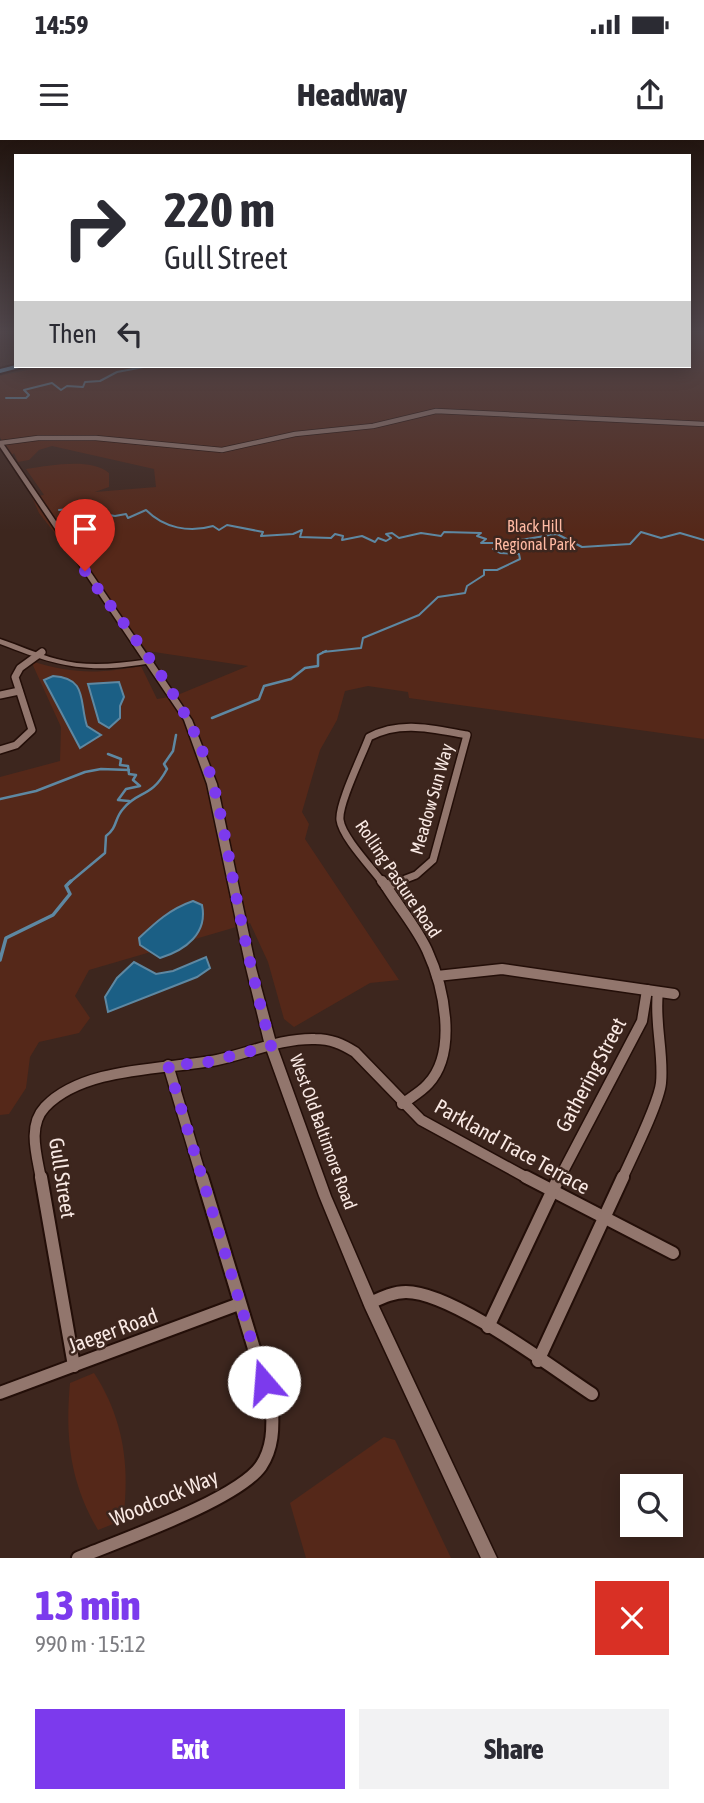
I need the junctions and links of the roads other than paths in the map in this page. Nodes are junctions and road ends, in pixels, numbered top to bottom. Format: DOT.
graph roads {
  1 [pos="704,424"];
  2 [pos="0,443"];
  3 [pos="0,635"];
  4 [pos="0,641"];
  5 [pos="39,654"];
  6 [pos="148,658"];
  7 [pos="19,691"];
  8 [pos="0,695"];
  9 [pos="467,735"];
  10 [pos="0,750"];
  11 [pos="386,886"];
  12 [pos="437,976"];
  13 [pos="652,991"];
  14 [pos="674,994"];
  15 [pos="271,1046"];
  16 [pos="168,1065"];
  17 [pos="402,1104"];
  18 [pos="552,1191"];
  19 [pos="605,1220"];
  20 [pos="673,1253"];
  21 [pos="370,1303"];
  22 [pos="239,1304"];
  23 [pos="488,1327"];
  24 [pos="538,1361"];
  25 [pos="74,1366"];
  26 [pos="0,1394"];
  27 [pos="592,1394"];
  28 [pos="480,1537"];
  29 [pos="78,1558"];
  30 [pos="489,1558"];
  31 [pos="495,1558"];
  1 -- 2 [label="street"];
  2 -- 6 [label="street, West Old Baltimore Road"];
  3 -- 5 [label="street"];
  4 -- 5 [label="street"];
  5 -- 6 [label="street"];
  5 -- 7 [label="street"];
  6 -- 15 [label="street, West Old Baltimore Road"];
  7 -- 8 [label="street"];
  7 -- 10 [label="street"];
  9 -- 11 [label="street, Meadow Sun Way"];
  9 -- 11 [label="street, Rolling Pasture Road"];
  11 -- 12 [label="street, Rolling Pasture Road"];
  12 -- 13 [label="street"];
  12 -- 17 [label="street, Rolling Pasture Road"];
  13 -- 14 [label="street"];
  13 -- 18 [label="street, Gathering Street"];
  13 -- 19 [label="street"];
  15 -- 16 [label="street, Gull Street"];
  15 -- 17 [label="street, Parkland Trace Terrace"];
  15 -- 21 [label="street, West Old Baltimore Road"];
  16 -- 22 [label="street, Woodcock Way"];
  16 -- 25 [label="street, Gull Street"];
  17 -- 18 [label="street, Parkland Trace Terrace"];
  18 -- 19 [label="street, Parkland Trace Terrace"];
  18 -- 23 [label="street, Gathering Street"];
  19 -- 20 [label="street, Parkland Trace Terrace"];
  19 -- 24 [label="street"];
  21 -- 23 [label="street"];
  21 -- 28 [label="street, West Old Baltimore Road"];
  22 -- 25 [label="street, Jaeger Road"];
  22 -- 29 [label="street, Woodcock Way"];
  23 -- 24 [label="street"];
  24 -- 27 [label="street"];
  25 -- 26 [label="street, Jaeger Road"];
  28 -- 30 [label="street, West Old Baltimore Road"];
  28 -- 31 [label="street, West Old Baltimore Road"];
}
